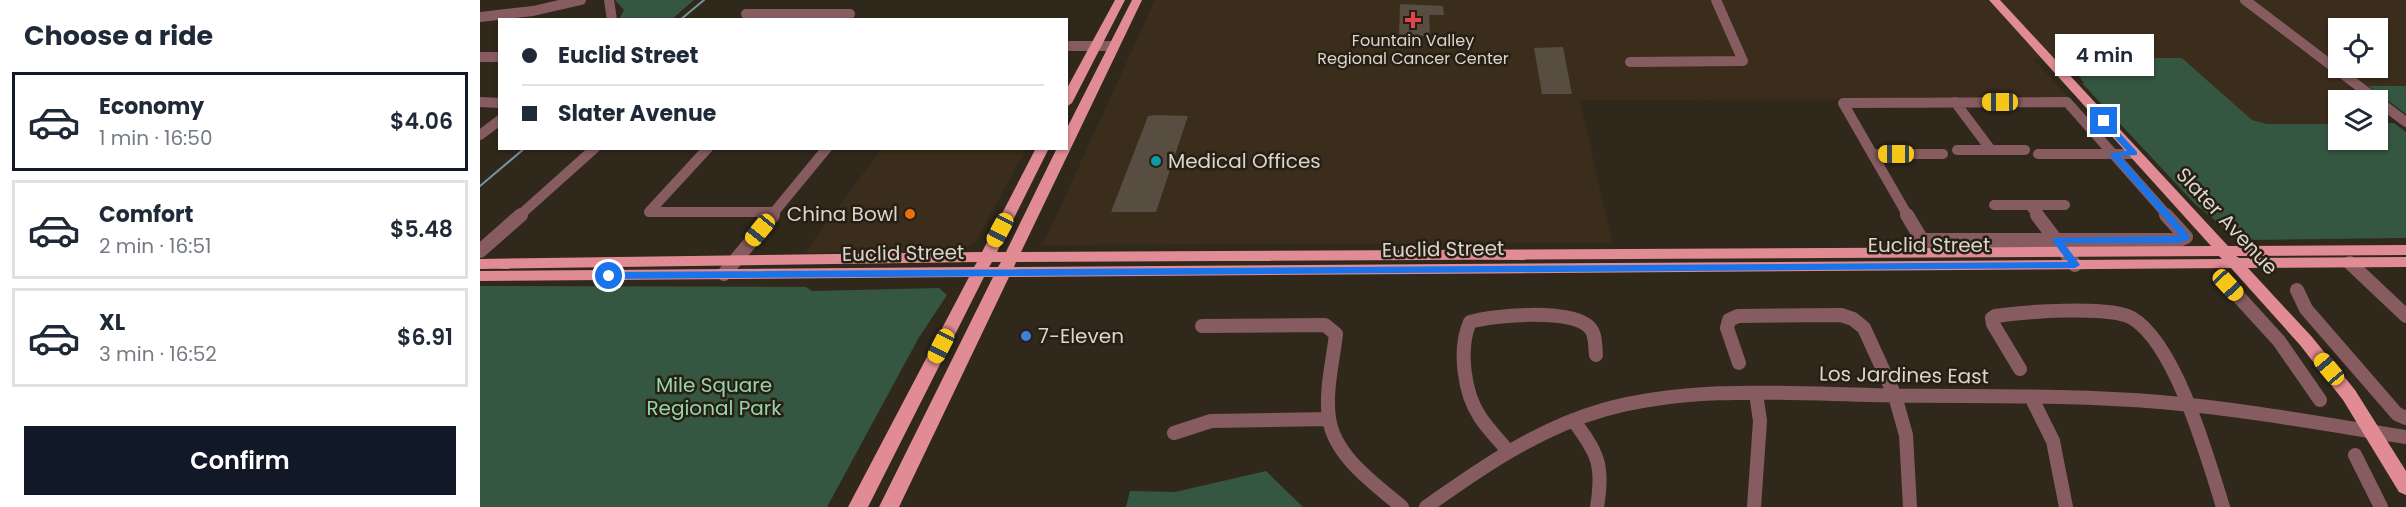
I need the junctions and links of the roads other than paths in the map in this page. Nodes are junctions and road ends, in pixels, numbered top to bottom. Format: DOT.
graph roads {
  1 [pos="581,0"];
  2 [pos="609,0"];
  3 [pos="1120,0"];
  4 [pos="1137,0"];
  5 [pos="1716,0"];
  6 [pos="1995,0"];
  7 [pos="2245,0"];
  8 [pos="746,14"];
  9 [pos="480,17"];
  10 [pos="847,17"];
  11 [pos="612,18"];
  12 [pos="1068,46"];
  13 [pos="1096,46"];
  14 [pos="1114,46"];
  15 [pos="480,57"];
  16 [pos="498,57"];
  17 [pos="1630,62"];
  18 [pos="1079,80"];
  19 [pos="2364,90"];
  20 [pos="1068,99"];
  21 [pos="480,102"];
  22 [pos="1955,102"];
  23 [pos="498,103"];
  24 [pos="1085,106"];
  25 [pos="2388,108"];
  26 [pos="498,122"];
  27 [pos="2406,122"];
  28 [pos="480,135"];
  29 [pos="1068,140"];
  30 [pos="594,150"];
  31 [pos="706,150"];
  32 [pos="825,150"];
  33 [pos="1041,150"];
  34 [pos="1063,150"];
  35 [pos="1957,150"];
  36 [pos="1991,150"];
  37 [pos="2025,150"];
  38 [pos="1872,154"];
  39 [pos="1943,154"];
  40 [pos="2038,154"];
  41 [pos="2113,154"];
  42 [pos="2134,154"];
  43 [pos="1994,205"];
  44 [pos="2030,205"];
  45 [pos="2065,205"];
  46 [pos="775,212"];
  47 [pos="2061,246"];
  48 [pos="2406,250"];
  49 [pos="480,251"];
  50 [pos="2225,251"];
  51 [pos="986,257"];
  52 [pos="1011,257"];
  53 [pos="1908,259"];
  54 [pos="735,260"];
  55 [pos="2406,262"];
  56 [pos="2350,263"];
  57 [pos="480,264"];
  58 [pos="2236,264"];
  59 [pos="2075,265"];
  60 [pos="978,273"];
  61 [pos="1004,273"];
  62 [pos="724,274"];
  63 [pos="480,276"];
  64 [pos="2228,285"];
  65 [pos="2297,290"];
  66 [pos="2406,316"];
  67 [pos="1202,326"];
  68 [pos="2279,341"];
  69 [pos="2306,341"];
  70 [pos="1596,355"];
  71 [pos="1739,363"];
  72 [pos="2020,369"];
  73 [pos="1755,393"];
  74 [pos="1895,396"];
  75 [pos="2032,399"];
  76 [pos="2320,400"];
  77 [pos="2189,405"];
  78 [pos="1329,418"];
  79 [pos="2406,418"];
  80 [pos="1573,420"];
  81 [pos="2373,431"];
  82 [pos="1174,433"];
  83 [pos="2406,437"];
  84 [pos="1507,450"];
  85 [pos="2355,455"];
  86 [pos="2406,487"];
  87 [pos="858,507"];
  88 [pos="889,507"];
  89 [pos="1402,507"];
  90 [pos="1426,507"];
  91 [pos="1598,507"];
  92 [pos="1754,507"];
  93 [pos="1910,507"];
  94 [pos="2066,507"];
  95 [pos="2223,507"];
  96 [pos="2381,507"];
  1 -- 9 [label="street"];
  2 -- 11 [label="street"];
  3 -- 13 [label="main road"];
  4 -- 14 [label="main road"];
  5 -- 17 [label="street"];
  6 -- 42 [label="main road, Slater Avenue"];
  7 -- 19 [label="street"];
  8 -- 10 [label="street"];
  12 -- 13 [label="street"];
  13 -- 14 [label="street"];
  13 -- 18 [label="main road"];
  14 -- 24 [label="main road"];
  15 -- 16 [label="street"];
  18 -- 20 [label="main road"];
  18 -- 24 [label="main road"];
  21 -- 23 [label="street"];
  22 -- 36 [label="street"];
  22 -- 38 [label="street"];
  22 -- 41 [label="street"];
  24 -- 29 [label="main road"];
  25 -- 27 [label="street"];
  26 -- 28 [label="street"];
  30 -- 49 [label="street"];
  31 -- 46 [label="street"];
  32 -- 46 [label="street"];
  33 -- 51 [label="main road"];
  34 -- 52 [label="main road"];
  35 -- 36 [label="street"];
  36 -- 37 [label="street"];
  38 -- 39 [label="street"];
  38 -- 47 [label="street"];
  40 -- 41 [label="street"];
  41 -- 42 [label="street"];
  41 -- 47 [label="street"];
  42 -- 50 [label="main road, Slater Avenue"];
  43 -- 44 [label="street"];
  44 -- 45 [label="street"];
  44 -- 47 [label="street"];
  46 -- 54 [label="street"];
  47 -- 50 [label="main road, Euclid Street"];
  47 -- 53 [label="main road, Euclid Street"];
  47 -- 59 [label="street"];
  48 -- 50 [label="main road, Euclid Street"];
  50 -- 58 [label="main road, Slater Avenue"];
  51 -- 52 [label="main road, Euclid Street"];
  51 -- 54 [label="main road, Euclid Street"];
  51 -- 60 [label="main road"];
  52 -- 53 [label="main road, Euclid Street"];
  52 -- 61 [label="main road"];
  53 -- 59 [label="main road, Euclid Street"];
  53 -- 61 [label="main road, Euclid Street"];
  54 -- 57 [label="main road, Euclid Street"];
  54 -- 62 [label="street"];
  55 -- 56 [label="main road, Euclid Street"];
  56 -- 58 [label="main road, Euclid Street"];
  56 -- 66 [label="street"];
  58 -- 59 [label="main road, Euclid Street"];
  58 -- 69 [label="main road, Slater Avenue"];
  60 -- 61 [label="main road, Euclid Street"];
  60 -- 62 [label="main road, Euclid Street"];
  60 -- 87 [label="main road"];
  61 -- 88 [label="main road"];
  62 -- 63 [label="main road, Euclid Street"];
  64 -- 68 [label="street"];
  65 -- 79 [label="street"];
  67 -- 78 [label="street"];
  68 -- 69 [label="street"];
  68 -- 76 [label="street"];
  69 -- 81 [label="main road, Slater Avenue"];
  70 -- 84 [label="street"];
  71 -- 74 [label="street"];
  72 -- 77 [label="street"];
  73 -- 74 [label="street, Los Jardines East"];
  73 -- 80 [label="street, Los Jardines East"];
  73 -- 92 [label="street"];
  74 -- 75 [label="street, Los Jardines East"];
  74 -- 93 [label="street"];
  75 -- 77 [label="street, Los Jardines East"];
  75 -- 94 [label="street"];
  77 -- 81 [label="street, Los Jardines East"];
  77 -- 95 [label="street"];
  78 -- 82 [label="street"];
  78 -- 89 [label="street"];
  80 -- 84 [label="street, Los Jardines East"];
  80 -- 91 [label="street"];
  81 -- 83 [label="street, Los Jardines East"];
  81 -- 86 [label="main road, Slater Avenue"];
  84 -- 90 [label="street, Los Jardines East"];
  85 -- 96 [label="street"];
}
